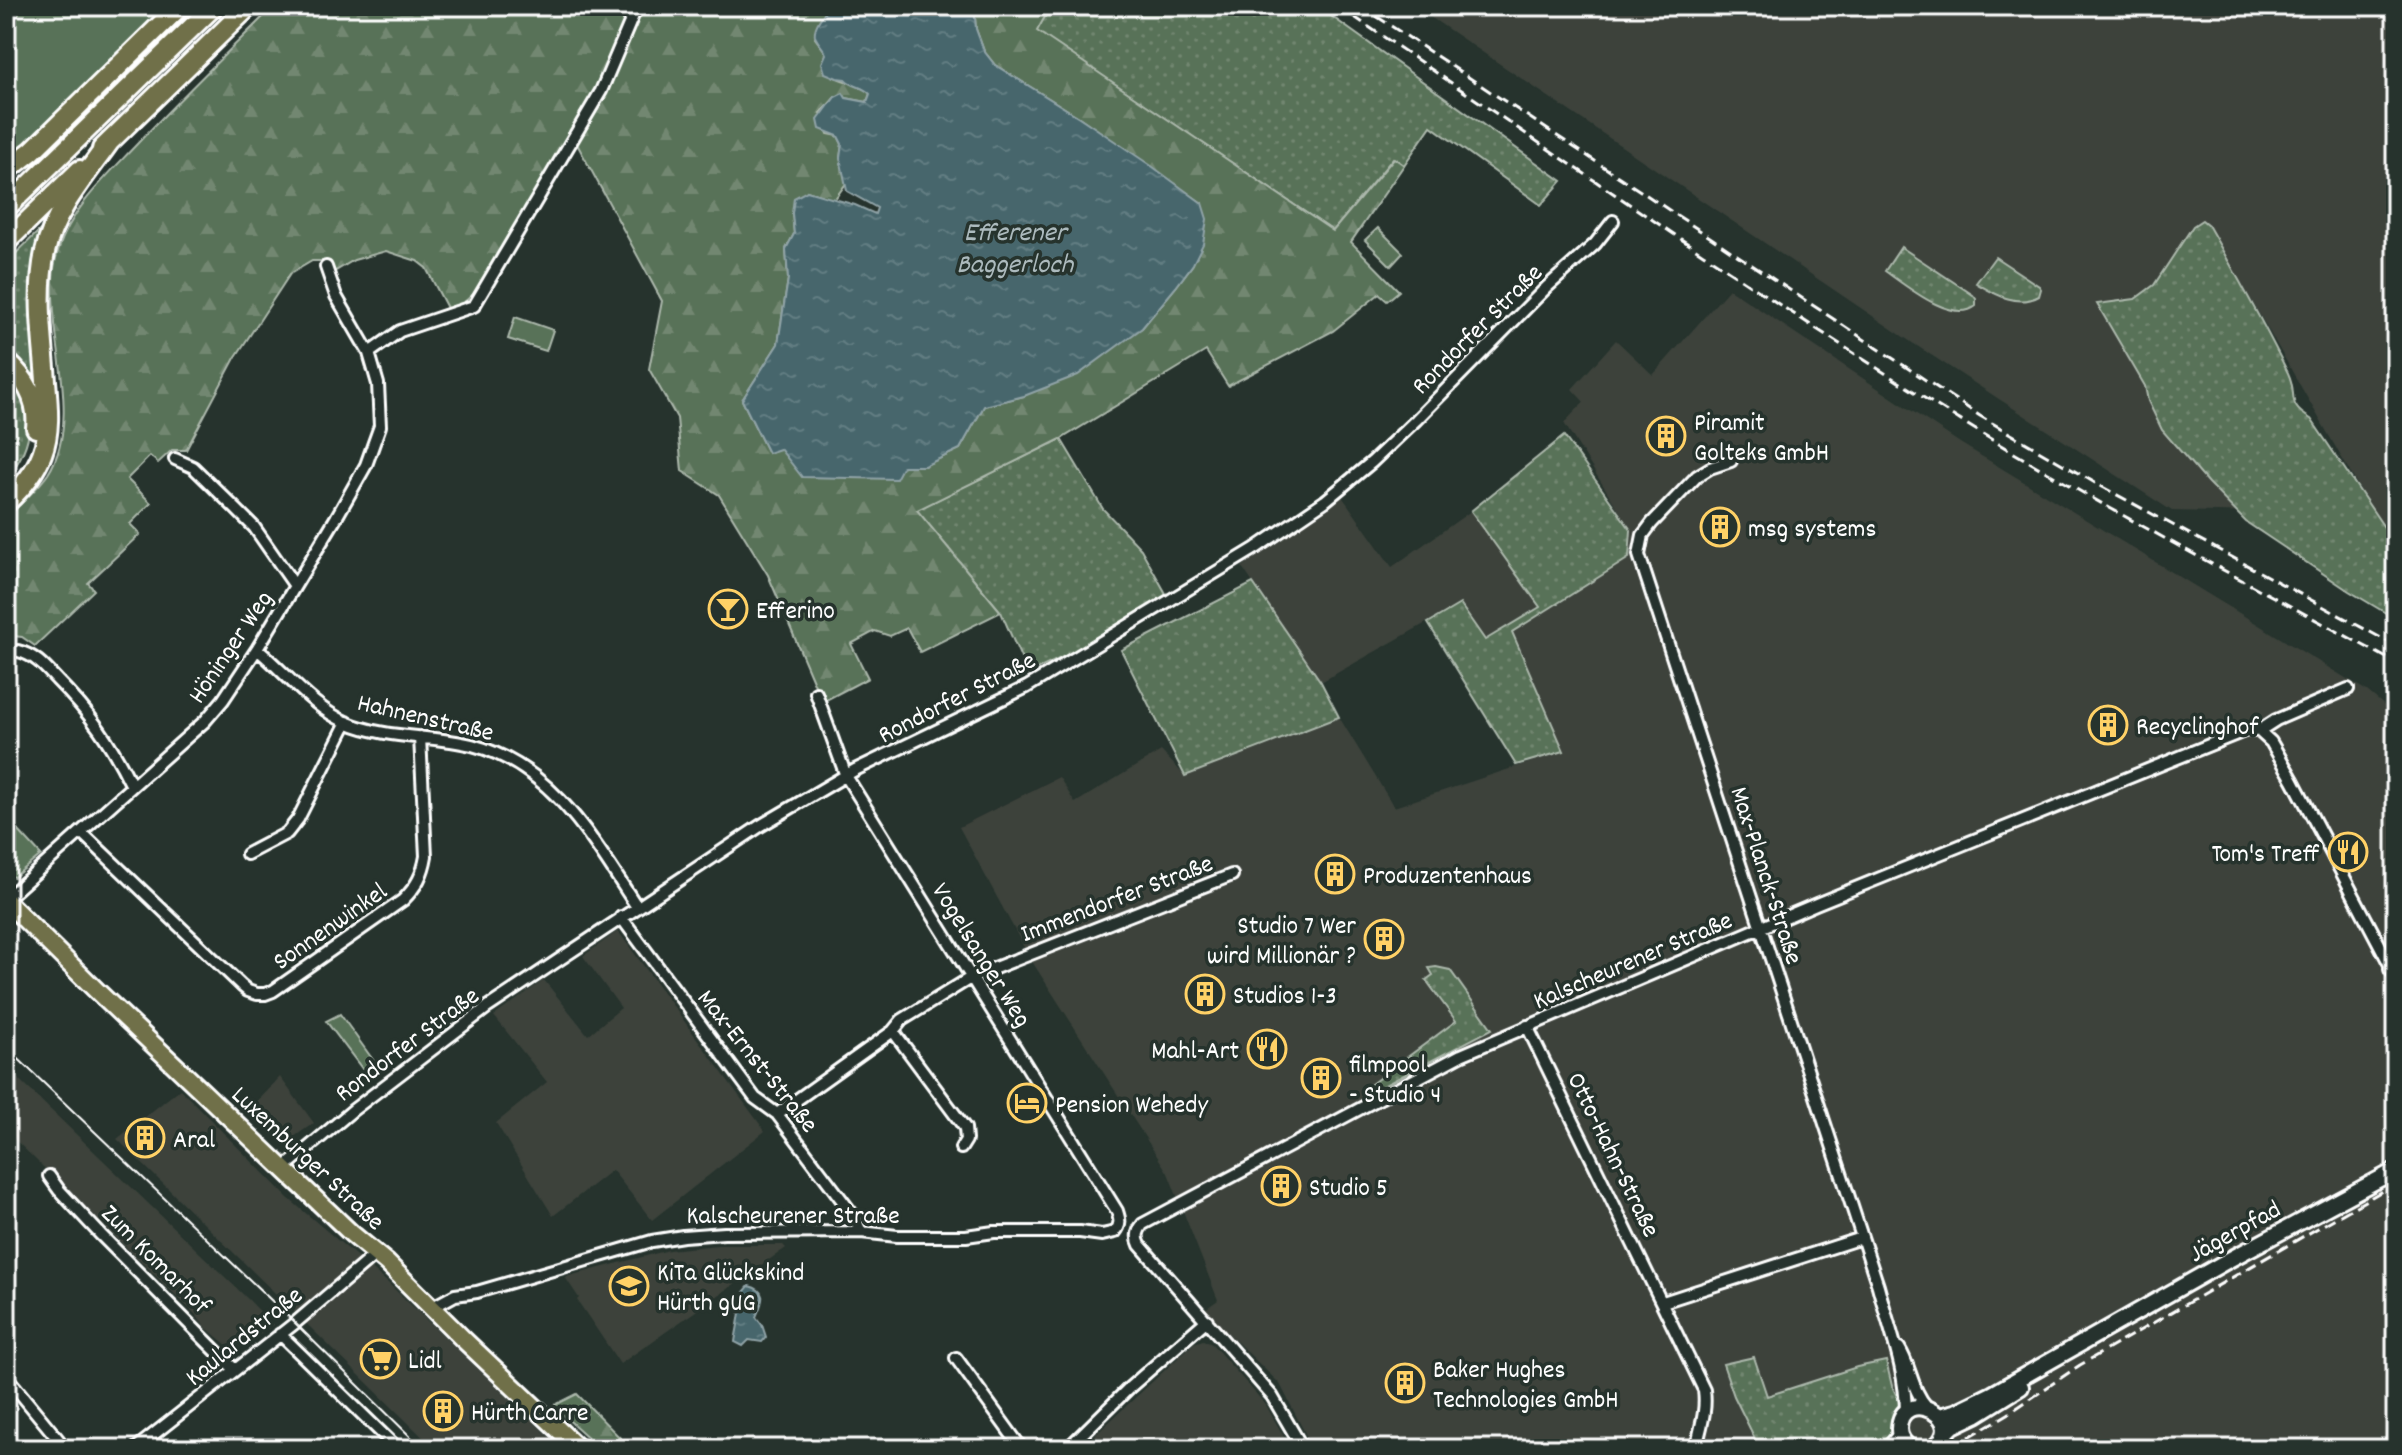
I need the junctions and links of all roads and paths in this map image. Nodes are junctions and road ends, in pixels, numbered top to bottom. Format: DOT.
graph roads {
  1 [pos="180,6"];
  2 [pos="214,6"];
  3 [pos="249,6"];
  4 [pos="637,6"];
  5 [pos="110,141"];
  6 [pos="6,171"];
  7 [pos="6,208"];
  8 [pos="1613,221"];
  9 [pos="6,242"];
  10 [pos="326,267"];
  11 [pos="369,353"];
  12 [pos="6,361"];
  13 [pos="175,459"];
  14 [pos="1731,461"];
  15 [pos="6,488"];
  16 [pos="6,503"];
  17 [pos="295,586"];
  18 [pos="257,649"];
  19 [pos="18,651"];
  20 [pos="2348,689"];
  21 [pos="816,693"];
  22 [pos="347,722"];
  23 [pos="2259,731"];
  24 [pos="420,737"];
  25 [pos="846,776"];
  26 [pos="132,786"];
  27 [pos="81,832"];
  28 [pos="247,854"];
  29 [pos="1232,875"];
  30 [pos="6,900"];
  31 [pos="637,907"];
  32 [pos="621,917"];
  33 [pos="1761,929"];
  34 [pos="2395,970"];
  35 [pos="972,977"];
  36 [pos="1527,1026"];
  37 [pos="893,1031"];
  38 [pos="777,1114"];
  39 [pos="961,1148"];
  40 [pos="284,1168"];
  41 [pos="2396,1170"];
  42 [pos="49,1176"];
  43 [pos="861,1232"];
  44 [pos="1115,1232"];
  45 [pos="1861,1238"];
  46 [pos="377,1253"];
  47 [pos="1663,1302"];
  48 [pos="433,1307"];
  49 [pos="1207,1320"];
  50 [pos="280,1334"];
  51 [pos="2098,1336"];
  52 [pos="1894,1341"];
  53 [pos="956,1358"];
  54 [pos="235,1370"];
  55 [pos="8,1383"];
  56 [pos="1933,1411"];
  57 [pos="1906,1413"];
  58 [pos="1900,1433"];
  59 [pos="1938,1444"];
  60 [pos="66,1449"];
  61 [pos="135,1449"];
  62 [pos="398,1449"];
  63 [pos="579,1449"];
  64 [pos="1022,1449"];
  65 [pos="1067,1449"];
  66 [pos="1303,1449"];
  67 [pos="1696,1449"];
  68 [pos="1886,1449"];
  69 [pos="1912,1449"];
  1 -- 6 [label="highway"];
  2 -- 7 [label="highway"];
  3 -- 5 [label="highway"];
  4 -- 11 [label="street"];
  5 -- 9 [label="highway"];
  5 -- 16 [label="highway"];
  8 -- 25 [label="street, Rondorfer Straße"];
  10 -- 11 [label="street, Höninger Weg"];
  11 -- 17 [label="street, Höninger Weg"];
  12 -- 15 [label="highway"];
  13 -- 17 [label="street"];
  14 -- 33 [label="street, Max-Planck-Straße"];
  17 -- 18 [label="street, Höninger Weg"];
  18 -- 22 [label="street, Hahnenstraße"];
  18 -- 26 [label="street, Höninger Weg"];
  19 -- 26 [label="street"];
  20 -- 23 [label="street, Kalscheurener Straße"];
  21 -- 25 [label="street, Vogelsanger Weg"];
  22 -- 24 [label="street, Hahnenstraße"];
  22 -- 28 [label="street"];
  23 -- 33 [label="street, Kalscheurener Straße"];
  23 -- 34 [label="street"];
  24 -- 27 [label="street, Sonnenwinkel"];
  24 -- 31 [label="street, Hahnenstraße"];
  25 -- 31 [label="street, Rondorfer Straße"];
  25 -- 35 [label="street, Vogelsanger Weg"];
  26 -- 27 [label="street, Höninger Weg"];
  27 -- 30 [label="street, Höninger Weg"];
  29 -- 35 [label="street, Immendorfer Straße"];
  30 -- 40 [label="main road, Luxemburger Straße"];
  31 -- 32 [label="street, Rondorfer Straße"];
  32 -- 38 [label="street, Max-Ernst-Straße"];
  32 -- 40 [label="street, Rondorfer Straße"];
  33 -- 36 [label="street, Kalscheurener Straße"];
  33 -- 45 [label="street, Max-Planck-Straße"];
  35 -- 37 [label="street, Immendorfer Straße"];
  35 -- 44 [label="street, Vogelsanger Weg"];
  36 -- 47 [label="street, Otto-Hahn-Straße"];
  36 -- 49 [label="street, Kalscheurener Straße"];
  37 -- 38 [label="street, Immendorfer Straße"];
  37 -- 39 [label="street"];
  38 -- 43 [label="street, Max-Ernst-Straße"];
  40 -- 46 [label="main road, Luxemburger Straße"];
  41 -- 51 [label="main road, Jägerpfad"];
  42 -- 54 [label="street, Zum Komarhof"];
  43 -- 44 [label="street, Kalscheurener Straße"];
  43 -- 48 [label="street, Kalscheurener Straße"];
  45 -- 47 [label="street"];
  45 -- 52 [label="street, Max-Planck-Straße"];
  46 -- 48 [label="main road, Luxemburger Straße"];
  46 -- 50 [label="street, Kaulardstraße"];
  47 -- 67 [label="street, Otto-Hahn-Straße"];
  48 -- 63 [label="main road, Luxemburger Straße"];
  49 -- 65 [label="street"];
  49 -- 66 [label="street"];
  50 -- 54 [label="street, Kaulardstraße"];
  50 -- 62 [label="street"];
  51 -- 56 [label="main road, Jägerpfad"];
  51 -- 59 [label="main road, Jägerpfad"];
  52 -- 56 [label="street, Max-Planck-Straße"];
  52 -- 57 [label="street, Max-Planck-Straße"];
  53 -- 64 [label="street"];
  54 -- 61 [label="street, Kaulardstraße"];
  55 -- 60 [label="street"];
  56 -- 57 [label="main road, Jägerpfad"];
  56 -- 59 [label="main road"];
  57 -- 58 [label="main road"];
  58 -- 68 [label="street"];
  58 -- 69 [label="main road"];
}
